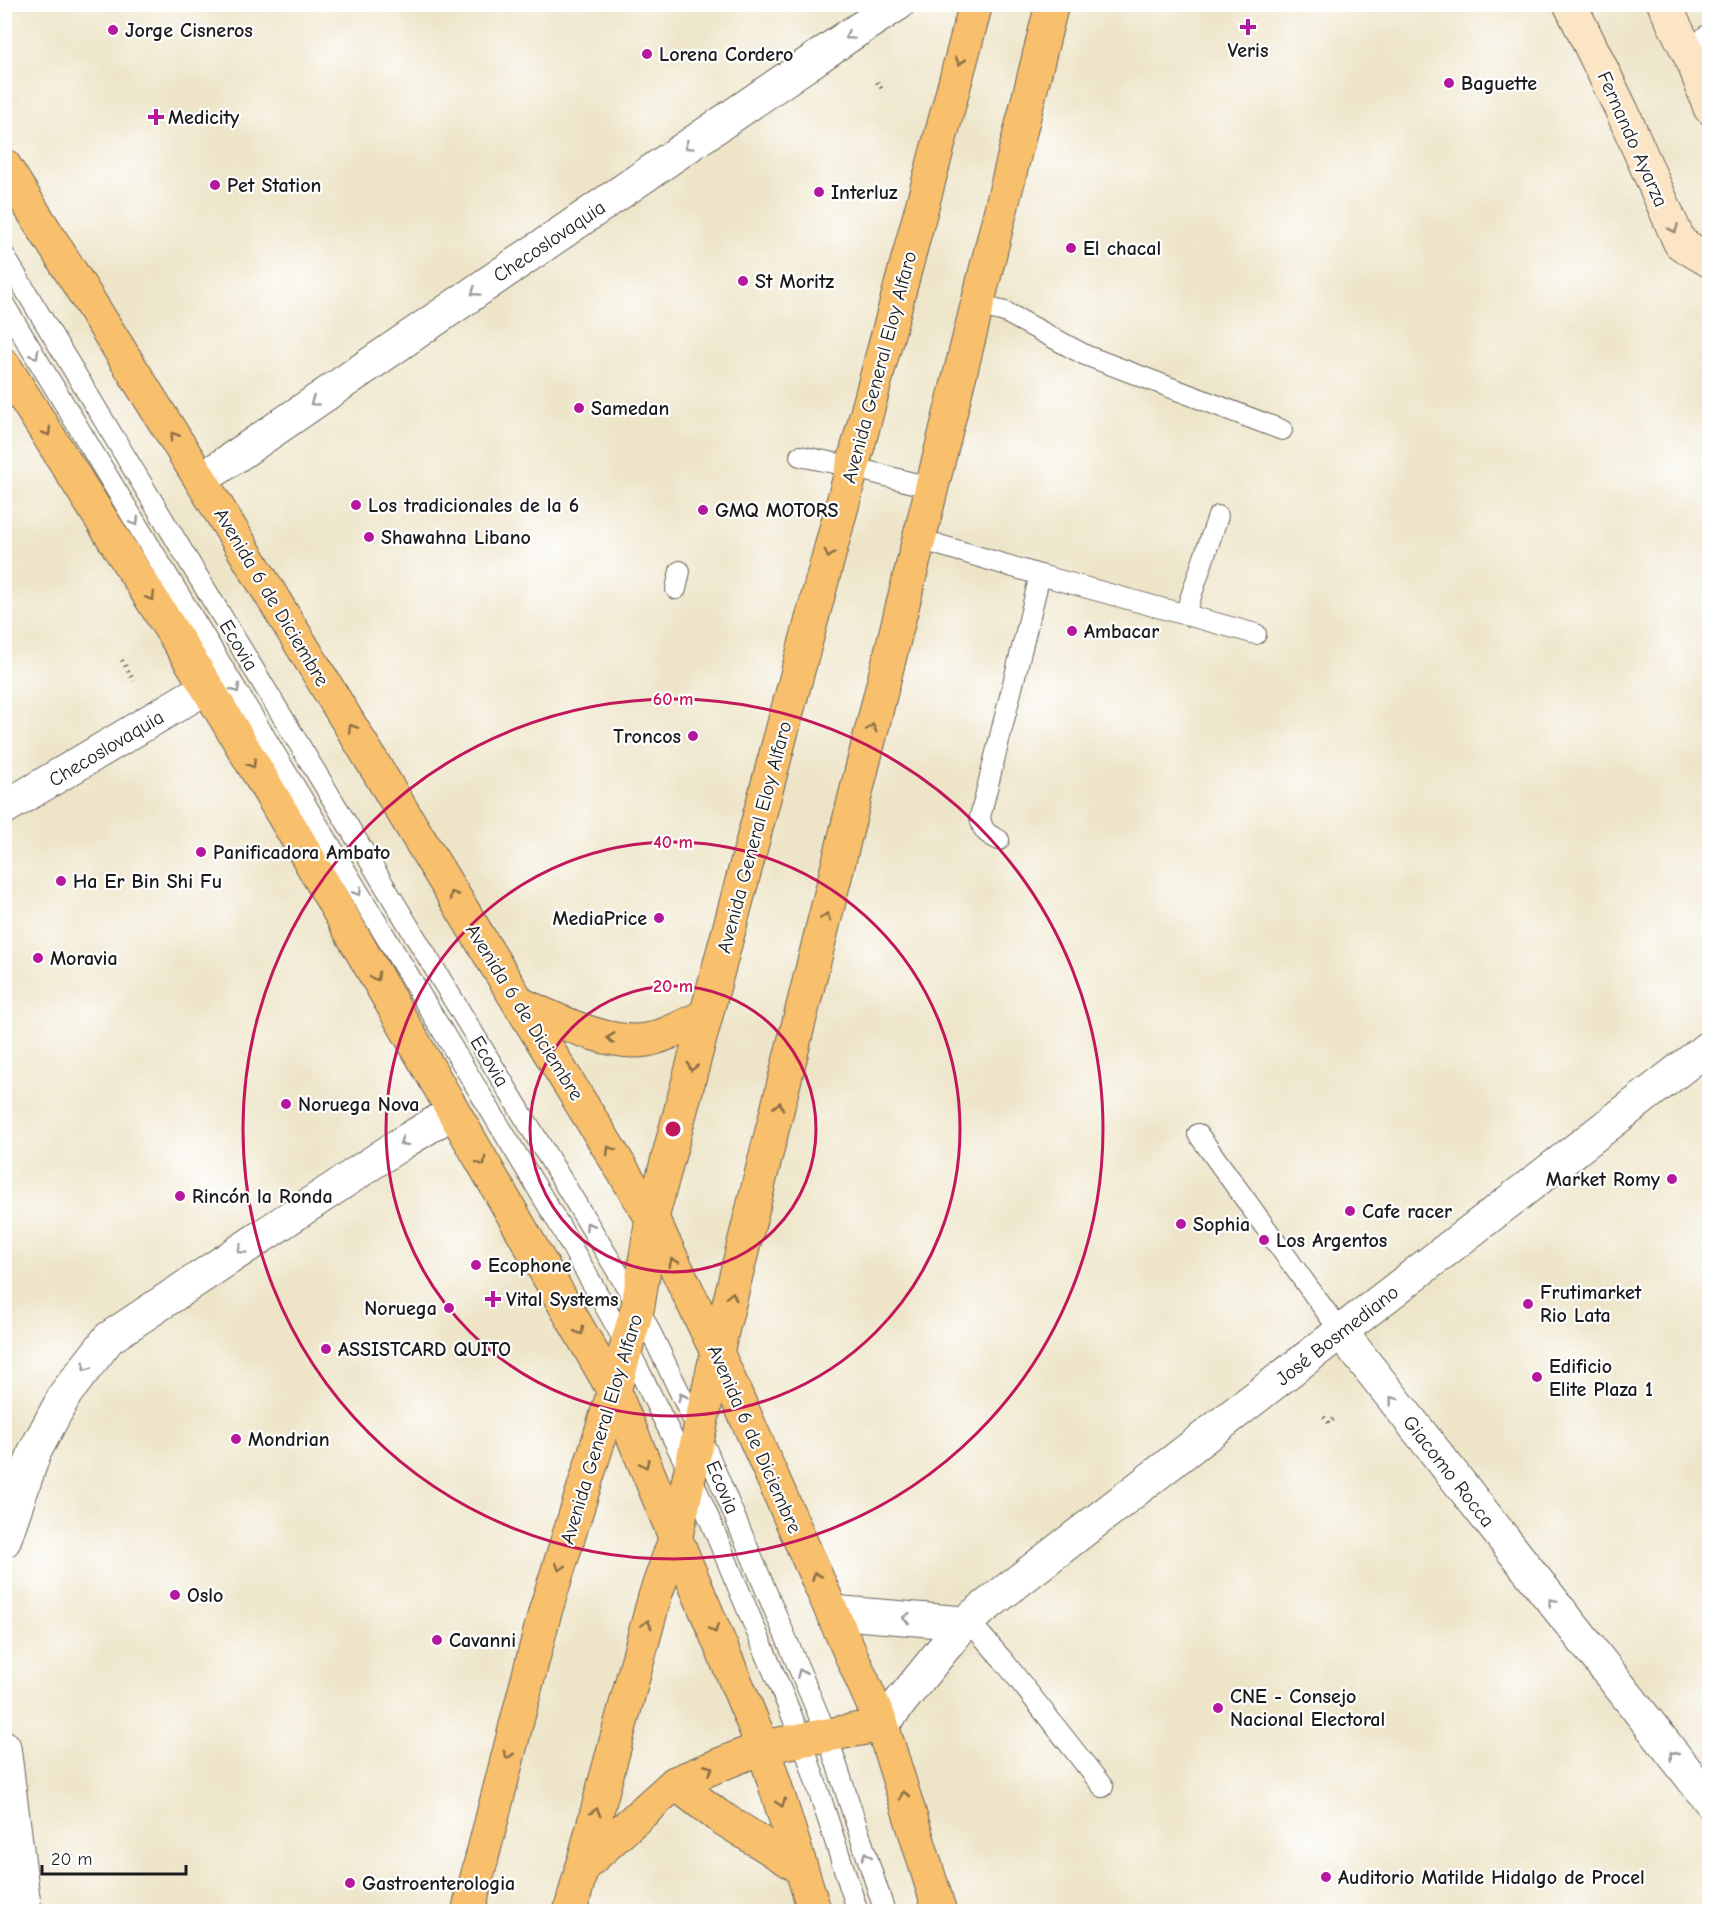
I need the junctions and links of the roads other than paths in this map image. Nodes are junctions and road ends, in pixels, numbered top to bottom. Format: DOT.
graph roads {
  1 [pos="898,4"];
  2 [pos="976,4"];
  3 [pos="1052,4"];
  4 [pos="1570,4"];
  5 [pos="1664,4"];
  6 [pos="1702,52"];
  7 [pos="1710,108"];
  8 [pos="4,165"];
  9 [pos="4,255"];
  10 [pos="1710,261"];
  11 [pos="4,304"];
  12 [pos="977,305"];
  13 [pos="4,365"];
  14 [pos="1282,430"];
  15 [pos="800,456"];
  16 [pos="852,468"];
  17 [pos="201,480"];
  18 [pos="932,488"];
  19 [pos="1218,516"];
  20 [pos="919,539"];
  21 [pos="1040,575"];
  22 [pos="1185,614"];
  23 [pos="1256,634"];
  24 [pos="207,687"];
  25 [pos="4,808"];
  26 [pos="999,840"];
  27 [pos="519,1003"];
  28 [pos="706,1015"];
  29 [pos="1710,1046"];
  30 [pos="453,1112"];
  31 [pos="1198,1134"];
  32 [pos="652,1218"];
  33 [pos="638,1306"];
  34 [pos="1340,1331"];
  35 [pos="627,1346"];
  36 [pos="717,1352"];
  37 [pos="614,1391"];
  38 [pos="699,1432"];
  39 [pos="690,1473"];
  40 [pos="676,1536"];
  41 [pos="4,1541"];
  42 [pos="832,1612"];
  43 [pos="966,1622"];
  44 [pos="882,1725"];
  45 [pos="815,1737"];
  46 [pos="4,1747"];
  47 [pos="763,1747"];
  48 [pos="675,1783"];
  49 [pos="1103,1787"];
  50 [pos="1710,1801"];
  51 [pos="581,1868"];
  52 [pos="801,1868"];
  53 [pos="25,1911"];
  54 [pos="468,1911"];
  55 [pos="570,1911"];
  56 [pos="816,1911"];
  57 [pos="858,1911"];
  58 [pos="885,1911"];
  59 [pos="940,1911"];
  1 -- 17 [label="street, Checoslovaquia, one-way"];
  2 -- 16 [label="main road, Avenida General Eloy Alfaro, one-way"];
  3 -- 12 [label="main road"];
  4 -- 10 [label="main road, Fernando Ayarza, one-way"];
  5 -- 6 [label="main road"];
  6 -- 7 [label="main road"];
  17 -- 8 [label="main road, Avenida 6 de Diciembre, one-way"];
  33 -- 9 [label="lane, Ecovia, one-way"];
  11 -- 35 [label="lane, Ecovia, one-way"];
  12 -- 14 [label="lane"];
  12 -- 18 [label="main road"];
  13 -- 24 [label="main road, one-way"];
  15 -- 16 [label="lane"];
  16 -- 18 [label="lane"];
  16 -- 28 [label="main road, Avenida General Eloy Alfaro, one-way"];
  27 -- 17 [label="main road, Avenida 6 de Diciembre, one-way"];
  18 -- 20 [label="main road"];
  19 -- 22 [label="lane"];
  20 -- 21 [label="lane"];
  36 -- 20 [label="main road, one-way"];
  21 -- 22 [label="lane"];
  21 -- 26 [label="lane"];
  22 -- 23 [label="lane"];
  24 -- 25 [label="street, Checoslovaquia"];
  24 -- 30 [label="main road, one-way"];
  28 -- 27 [label="main road, one-way"];
  32 -- 27 [label="main road, Avenida 6 de Diciembre, one-way"];
  28 -- 32 [label="main road, Avenida General Eloy Alfaro, one-way"];
  29 -- 34 [label="street, José Bosmediano"];
  30 -- 37 [label="main road, one-way"];
  30 -- 41 [label="street, one-way"];
  31 -- 34 [label="lane, Giacomo Rocca"];
  32 -- 33 [label="main road, Avenida General Eloy Alfaro"];
  36 -- 32 [label="main road, Avenida 6 de Diciembre, one-way"];
  33 -- 35 [label="main road, Avenida General Eloy Alfaro"];
  38 -- 33 [label="lane, Ecovia, one-way"];
  34 -- 43 [label="street, José Bosmediano"];
  50 -- 34 [label="street, Giacomo Rocca, one-way"];
  35 -- 37 [label="main road, Avenida General Eloy Alfaro"];
  35 -- 39 [label="lane, Ecovia"];
  36 -- 38 [label="main road"];
  42 -- 36 [label="main road, Avenida 6 de Diciembre, one-way"];
  37 -- 40 [label="main road, one-way"];
  37 -- 54 [label="main road, Avenida General Eloy Alfaro, one-way"];
  38 -- 39 [label="main road"];
  45 -- 38 [label="lane, Ecovia, one-way"];
  39 -- 40 [label="main road"];
  39 -- 45 [label="lane, Ecovia"];
  40 -- 47 [label="main road, one-way"];
  51 -- 40 [label="main road, one-way"];
  43 -- 42 [label="street, one-way"];
  42 -- 44 [label="main road, Avenida 6 de Diciembre"];
  43 -- 44 [label="street, José Bosmediano"];
  43 -- 49 [label="lane"];
  44 -- 45 [label="main road"];
  59 -- 44 [label="main road, Avenida 6 de Diciembre, one-way"];
  45 -- 47 [label="main road"];
  45 -- 57 [label="lane, Ecovia"];
  58 -- 45 [label="lane, Ecovia, one-way"];
  46 -- 53 [label="street"];
  48 -- 47 [label="main road, one-way"];
  47 -- 52 [label="main road, one-way"];
  48 -- 51 [label="main road"];
  48 -- 52 [label="main road"];
  51 -- 55 [label="main road"];
  52 -- 56 [label="main road"];
}
